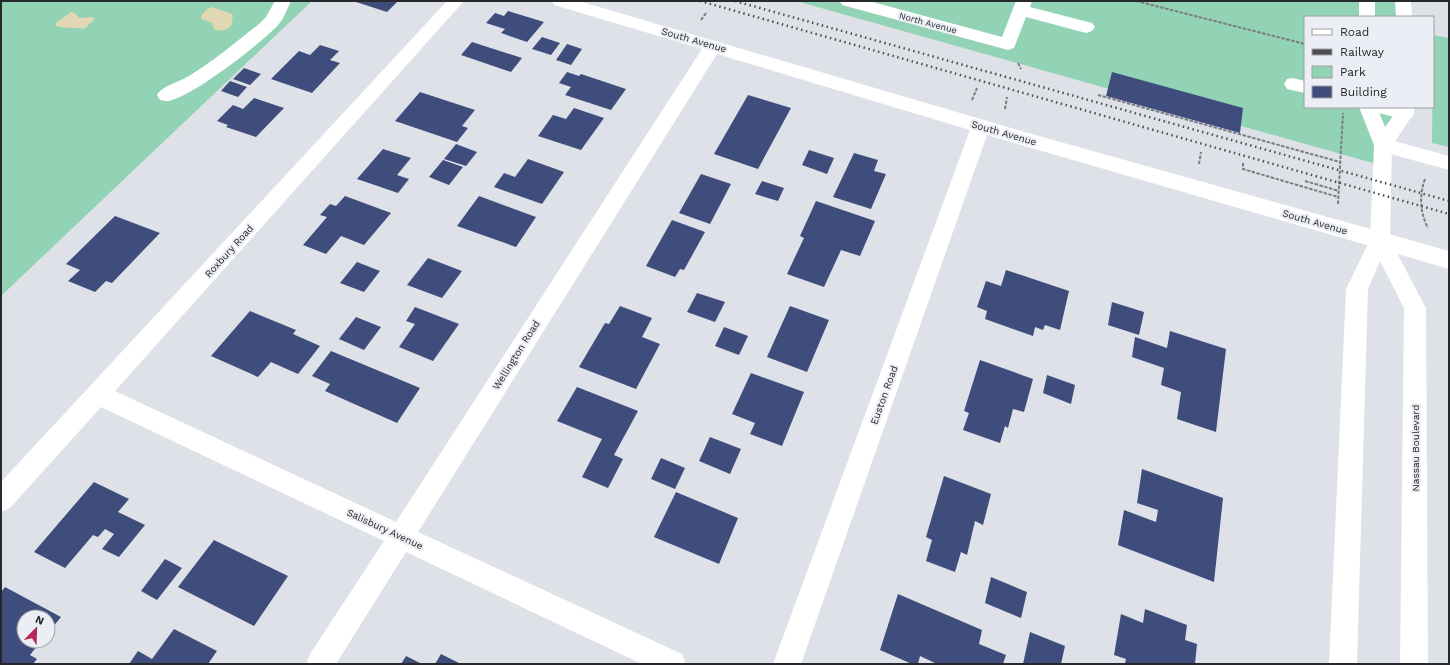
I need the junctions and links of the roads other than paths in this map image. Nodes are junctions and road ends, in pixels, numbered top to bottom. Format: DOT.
graph roads {
  1 [pos="283,1"];
  2 [pos="456,1"];
  3 [pos="560,1"];
  4 [pos="848,1"];
  5 [pos="1367,1"];
  6 [pos="1403,1"];
  7 [pos="1022,6"];
  8 [pos="1367,16"];
  9 [pos="1404,16"];
  10 [pos="1086,27"];
  11 [pos="712,46"];
  12 [pos="218,64"];
  13 [pos="180,76"];
  14 [pos="166,95"];
  15 [pos="1368,108"];
  16 [pos="1389,108"];
  17 [pos="1405,110"];
  18 [pos="981,126"];
  19 [pos="1383,145"];
  20 [pos="1449,163"];
  21 [pos="1380,240"];
  22 [pos="1449,260"];
  23 [pos="98,394"];
  24 [pos="1,500"];
  25 [pos="401,537"];
  26 [pos="320,664"];
  27 [pos="672,664"];
  28 [pos="787,664"];
  29 [pos="1343,664"];
  30 [pos="1414,664"];
  1 -- 12 [label="street"];
  2 -- 23 [label="street, Roxbury Road"];
  3 -- 11 [label="street, South Avenue"];
  4 -- 7 [label="street, North Avenue"];
  5 -- 8 [label="street"];
  6 -- 9 [label="street"];
  7 -- 10 [label="street"];
  11 -- 18 [label="street, South Avenue"];
  11 -- 25 [label="street, Wellington Road"];
  12 -- 13 [label="street"];
  12 -- 14 [label="street"];
  15 -- 19 [label="street, Nassau Boulevard"];
  16 -- 17 [label="street"];
  17 -- 19 [label="street"];
  18 -- 21 [label="street, South Avenue"];
  18 -- 28 [label="street, Euston Road"];
  19 -- 20 [label="street"];
  19 -- 21 [label="street, Nassau Boulevard"];
  21 -- 22 [label="street, South Avenue"];
  21 -- 29 [label="street, Nassau Boulevard"];
  21 -- 30 [label="street, Nassau Boulevard"];
  23 -- 24 [label="street, Roxbury Road"];
  23 -- 25 [label="street, Salisbury Avenue"];
  25 -- 26 [label="street, Wellington Road"];
  25 -- 27 [label="street, Salisbury Avenue"];
}
